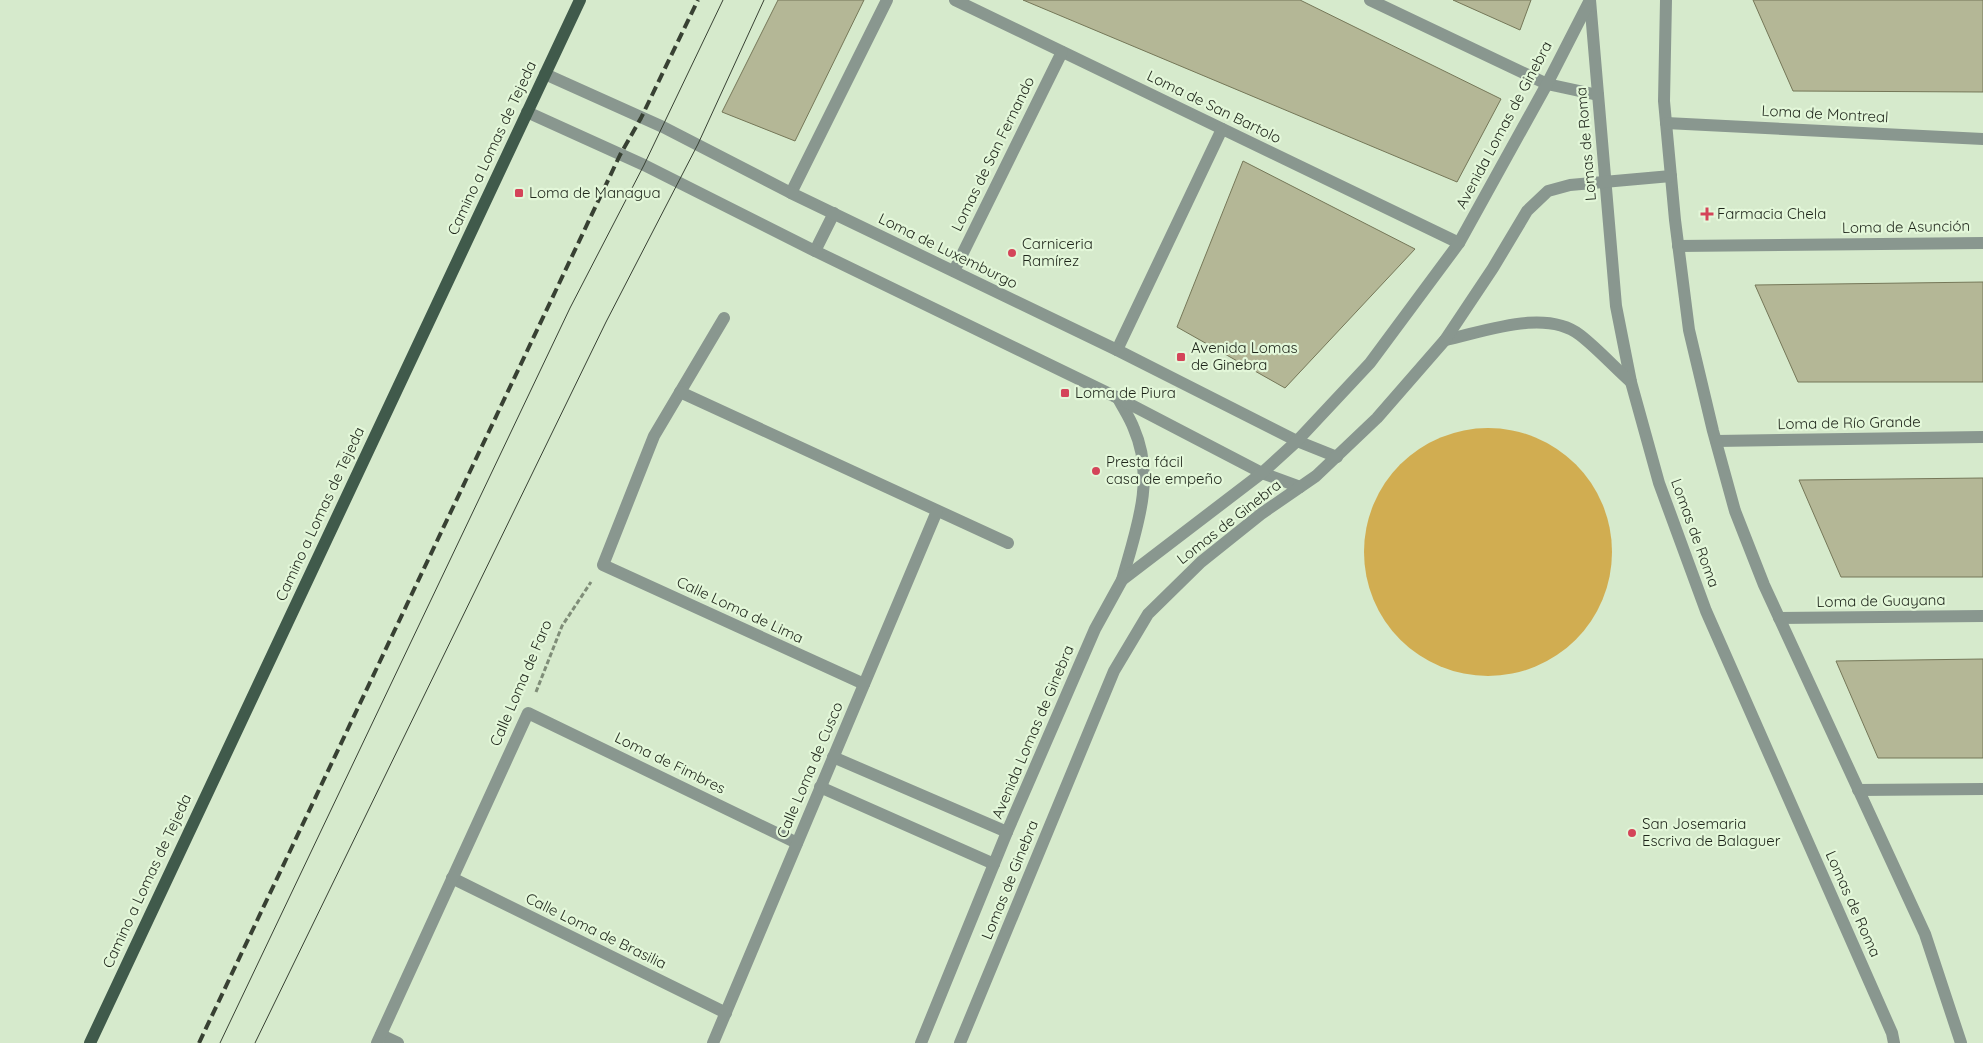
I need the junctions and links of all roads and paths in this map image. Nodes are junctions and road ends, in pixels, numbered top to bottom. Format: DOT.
graph roads {
  1 [pos="580,0"];
  2 [pos="888,0"];
  3 [pos="955,0"];
  4 [pos="1370,0"];
  5 [pos="1590,0"];
  6 [pos="1666,0"];
  7 [pos="1062,52"];
  8 [pos="545,74"];
  9 [pos="1546,84"];
  10 [pos="1598,95"];
  11 [pos="527,112"];
  12 [pos="1666,123"];
  13 [pos="1222,129"];
  14 [pos="1983,139"];
  15 [pos="1671,176"];
  16 [pos="1605,182"];
  17 [pos="792,193"];
  18 [pos="834,214"];
  19 [pos="1983,242"];
  20 [pos="1459,243"];
  21 [pos="1678,246"];
  22 [pos="814,251"];
  23 [pos="954,272"];
  24 [pos="724,318"];
  25 [pos="1445,340"];
  26 [pos="1117,350"];
  27 [pos="1631,382"];
  28 [pos="680,392"];
  29 [pos="1118,398"];
  30 [pos="1983,437"];
  31 [pos="1298,441"];
  32 [pos="1716,441"];
  33 [pos="1337,457"];
  34 [pos="1262,473"];
  35 [pos="1300,487"];
  36 [pos="937,511"];
  37 [pos="1008,543"];
  38 [pos="603,565"];
  39 [pos="1122,580"];
  40 [pos="1983,616"];
  41 [pos="1779,618"];
  42 [pos="864,684"];
  43 [pos="528,713"];
  44 [pos="833,757"];
  45 [pos="820,787"];
  46 [pos="1983,789"];
  47 [pos="1858,790"];
  48 [pos="1007,832"];
  49 [pos="797,843"];
  50 [pos="994,864"];
  51 [pos="452,878"];
  52 [pos="726,1013"];
  53 [pos="379,1039"];
  54 [pos="90,1043"];
  55 [pos="398,1043"];
  56 [pos="714,1043"];
  57 [pos="921,1043"];
  58 [pos="960,1043"];
  59 [pos="1894,1043"];
  60 [pos="1961,1043"];
  1 -- 8 [label="main road, Camino a Lomas de Tejeda"];
  2 -- 17 [label="street"];
  3 -- 7 [label="street, Loma de San Bartolo"];
  4 -- 9 [label="street"];
  5 -- 9 [label="street, Avenida Lomas de Ginebra"];
  5 -- 10 [label="street, Lomas de Roma"];
  6 -- 12 [label="street"];
  7 -- 13 [label="street, Loma de San Bartolo"];
  7 -- 23 [label="street, Lomas de San Fernando"];
  8 -- 11 [label="main road, Camino a Lomas de Tejeda"];
  8 -- 17 [label="street, Loma de Luxemburgo"];
  9 -- 10 [label="street"];
  9 -- 20 [label="street, Avenida Lomas de Ginebra"];
  10 -- 16 [label="street, Lomas de Roma"];
  11 -- 22 [label="street"];
  11 -- 54 [label="main road, Camino a Lomas de Tejeda"];
  12 -- 14 [label="street, Loma de Montreal"];
  12 -- 15 [label="street"];
  13 -- 20 [label="street, Loma de San Bartolo"];
  13 -- 26 [label="street"];
  15 -- 16 [label="street, Lomas de Ginebra"];
  15 -- 21 [label="street"];
  16 -- 25 [label="street, Lomas de Ginebra"];
  16 -- 27 [label="street, Lomas de Roma"];
  17 -- 18 [label="street, Loma de Luxemburgo"];
  18 -- 22 [label="street"];
  18 -- 23 [label="street, Loma de Luxemburgo"];
  19 -- 21 [label="street, Loma de Asunción"];
  20 -- 31 [label="street, Avenida Lomas de Ginebra"];
  21 -- 32 [label="street"];
  22 -- 29 [label="street"];
  23 -- 26 [label="street, Loma de Luxemburgo"];
  24 -- 28 [label="street"];
  25 -- 27 [label="street"];
  25 -- 33 [label="street, Lomas de Ginebra"];
  26 -- 31 [label="street, Loma de Luxemburgo"];
  27 -- 59 [label="street, Lomas de Roma"];
  28 -- 36 [label="street"];
  28 -- 38 [label="street"];
  29 -- 34 [label="street"];
  29 -- 39 [label="street"];
  30 -- 32 [label="street, Loma de Río Grande"];
  31 -- 33 [label="street, Loma de Luxemburgo"];
  31 -- 34 [label="street, Avenida Lomas de Ginebra"];
  32 -- 41 [label="street"];
  33 -- 35 [label="street, Lomas de Ginebra"];
  34 -- 35 [label="street"];
  34 -- 39 [label="street, Avenida Lomas de Ginebra"];
  35 -- 58 [label="street, Lomas de Ginebra"];
  36 -- 37 [label="street"];
  36 -- 42 [label="street, Calle Loma de Cusco"];
  38 -- 42 [label="street, Calle Loma de Lima"];
  38 -- 43 [label="path, Calle Loma de Faro"];
  39 -- 48 [label="street, Avenida Lomas de Ginebra"];
  40 -- 41 [label="street, Loma de Guayana"];
  41 -- 47 [label="street"];
  42 -- 44 [label="street, Calle Loma de Cusco"];
  43 -- 49 [label="street, Loma de Fimbres"];
  43 -- 51 [label="street, Calle Loma de Faro"];
  44 -- 45 [label="street, Calle Loma de Cusco"];
  44 -- 48 [label="street"];
  45 -- 49 [label="street, Calle Loma de Cusco"];
  45 -- 50 [label="street"];
  46 -- 47 [label="street"];
  47 -- 60 [label="street"];
  48 -- 50 [label="street, Avenida Lomas de Ginebra"];
  49 -- 52 [label="street, Calle Loma de Cusco"];
  50 -- 57 [label="street, Avenida Lomas de Ginebra"];
  51 -- 52 [label="street, Calle Loma de Brasilia"];
  51 -- 53 [label="street, Calle Loma de Faro"];
  52 -- 56 [label="street, Calle Loma de Cusco"];
  53 -- 55 [label="street"];
}
